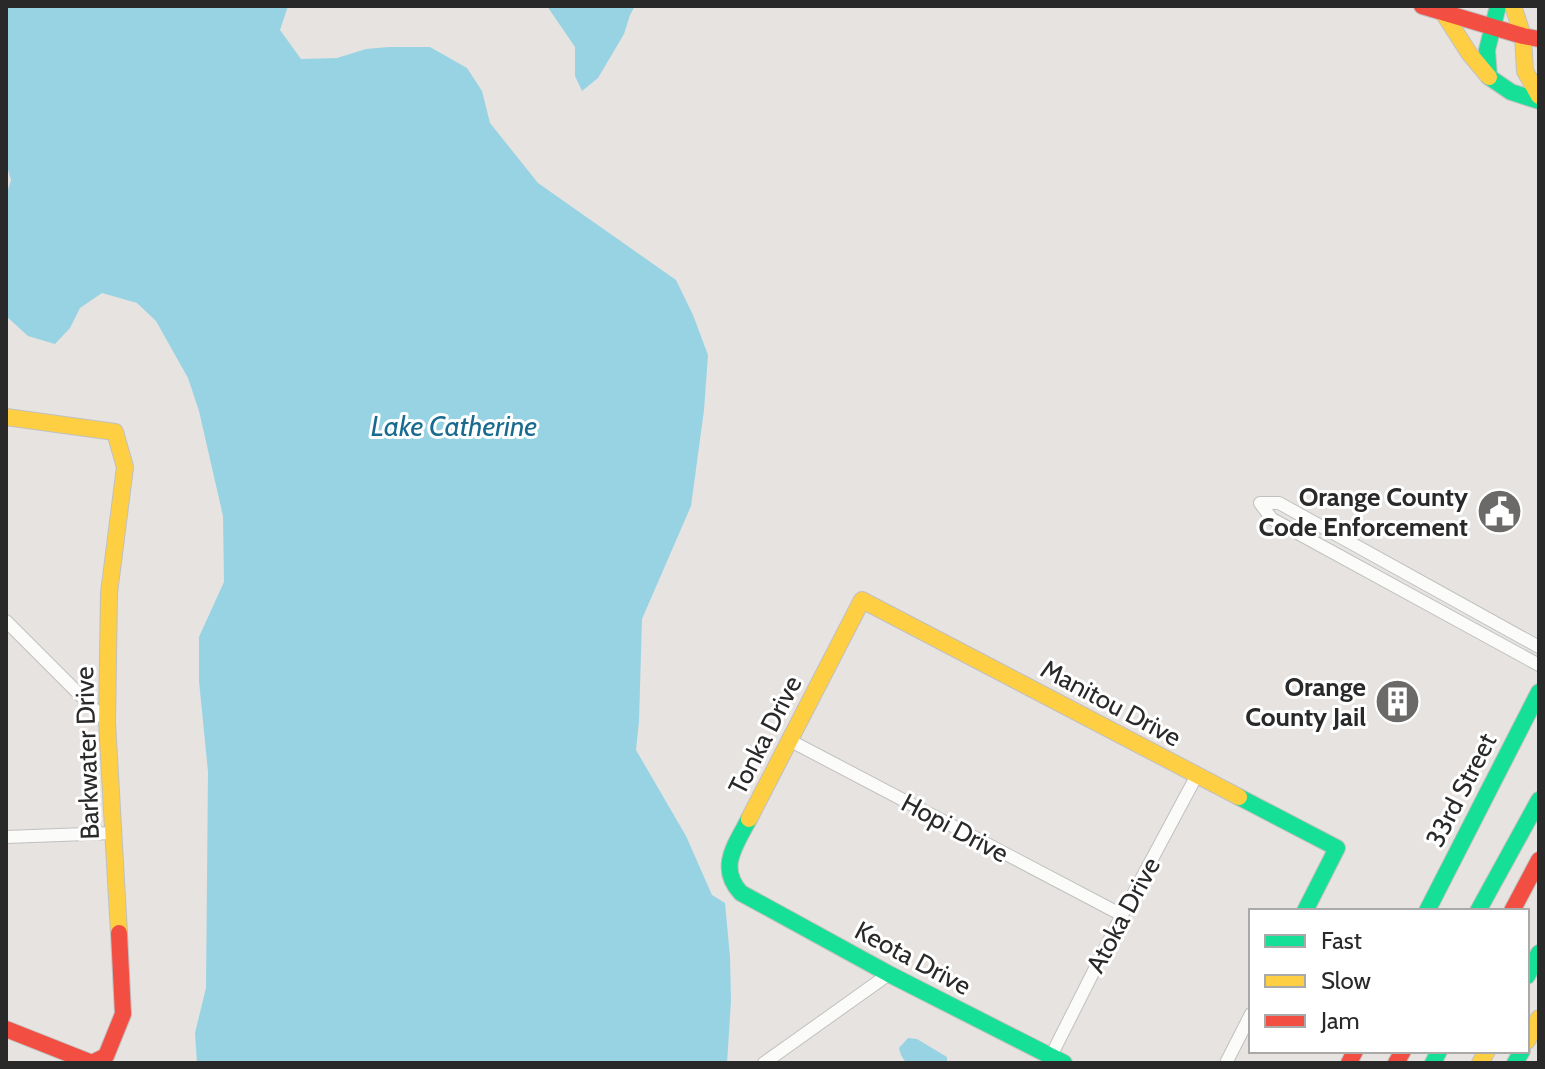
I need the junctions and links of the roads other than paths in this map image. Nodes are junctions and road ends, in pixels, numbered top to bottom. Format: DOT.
graph roads {
  1 [pos="1422,6"];
  2 [pos="1498,6"];
  3 [pos="1513,6"];
  4 [pos="1444,14"];
  5 [pos="1492,28"];
  6 [pos="1531,38"];
  7 [pos="1489,77"];
  8 [pos="1539,99"];
  9 [pos="6,417"];
  10 [pos="862,600"];
  11 [pos="6,621"];
  12 [pos="1539,647"];
  13 [pos="1539,665"];
  14 [pos="1539,692"];
  15 [pos="107,722"];
  16 [pos="789,740"];
  17 [pos="1197,775"];
  18 [pos="1539,800"];
  19 [pos="113,833"];
  20 [pos="6,837"];
  21 [pos="1539,860"];
  22 [pos="741,893"];
  23 [pos="1306,909"];
  24 [pos="1428,909"];
  25 [pos="1479,909"];
  26 [pos="1513,909"];
  27 [pos="1122,915"];
  28 [pos="1539,953"];
  29 [pos="1529,972"];
  30 [pos="889,974"];
  31 [pos="1249,1018"];
  32 [pos="1539,1018"];
  33 [pos="6,1029"];
  34 [pos="1529,1037"];
  35 [pos="1057,1060"];
  36 [pos="92,1063"];
  37 [pos="764,1063"];
  38 [pos="1226,1063"];
  1 -- 4 [label="main road"];
  2 -- 5 [label="main road"];
  3 -- 6 [label="main road"];
  4 -- 5 [label="main road"];
  4 -- 7 [label="main road"];
  5 -- 6 [label="main road"];
  5 -- 7 [label="main road"];
  6 -- 8 [label="main road"];
  7 -- 8 [label="main road"];
  9 -- 15 [label="main road, Barkwater Drive"];
  10 -- 16 [label="main road, Tonka Drive"];
  10 -- 17 [label="main road, Manitou Drive"];
  11 -- 15 [label="street"];
  12 -- 13 [label="street"];
  14 -- 24 [label="main road, 33rd Street"];
  15 -- 19 [label="main road, Barkwater Drive"];
  16 -- 22 [label="main road, Tonka Drive"];
  16 -- 27 [label="street, Hopi Drive"];
  17 -- 23 [label="main road, Manitou Drive"];
  17 -- 27 [label="street, Atoka Drive"];
  18 -- 25 [label="main road"];
  19 -- 20 [label="street"];
  19 -- 36 [label="main road, Barkwater Drive"];
  21 -- 26 [label="main road"];
  22 -- 30 [label="main road, Keota Drive"];
  27 -- 35 [label="street, Atoka Drive"];
  28 -- 29 [label="main road"];
  30 -- 35 [label="main road, Keota Drive"];
  30 -- 37 [label="street"];
  31 -- 38 [label="street"];
  32 -- 34 [label="main road"];
  33 -- 36 [label="main road"];
}
